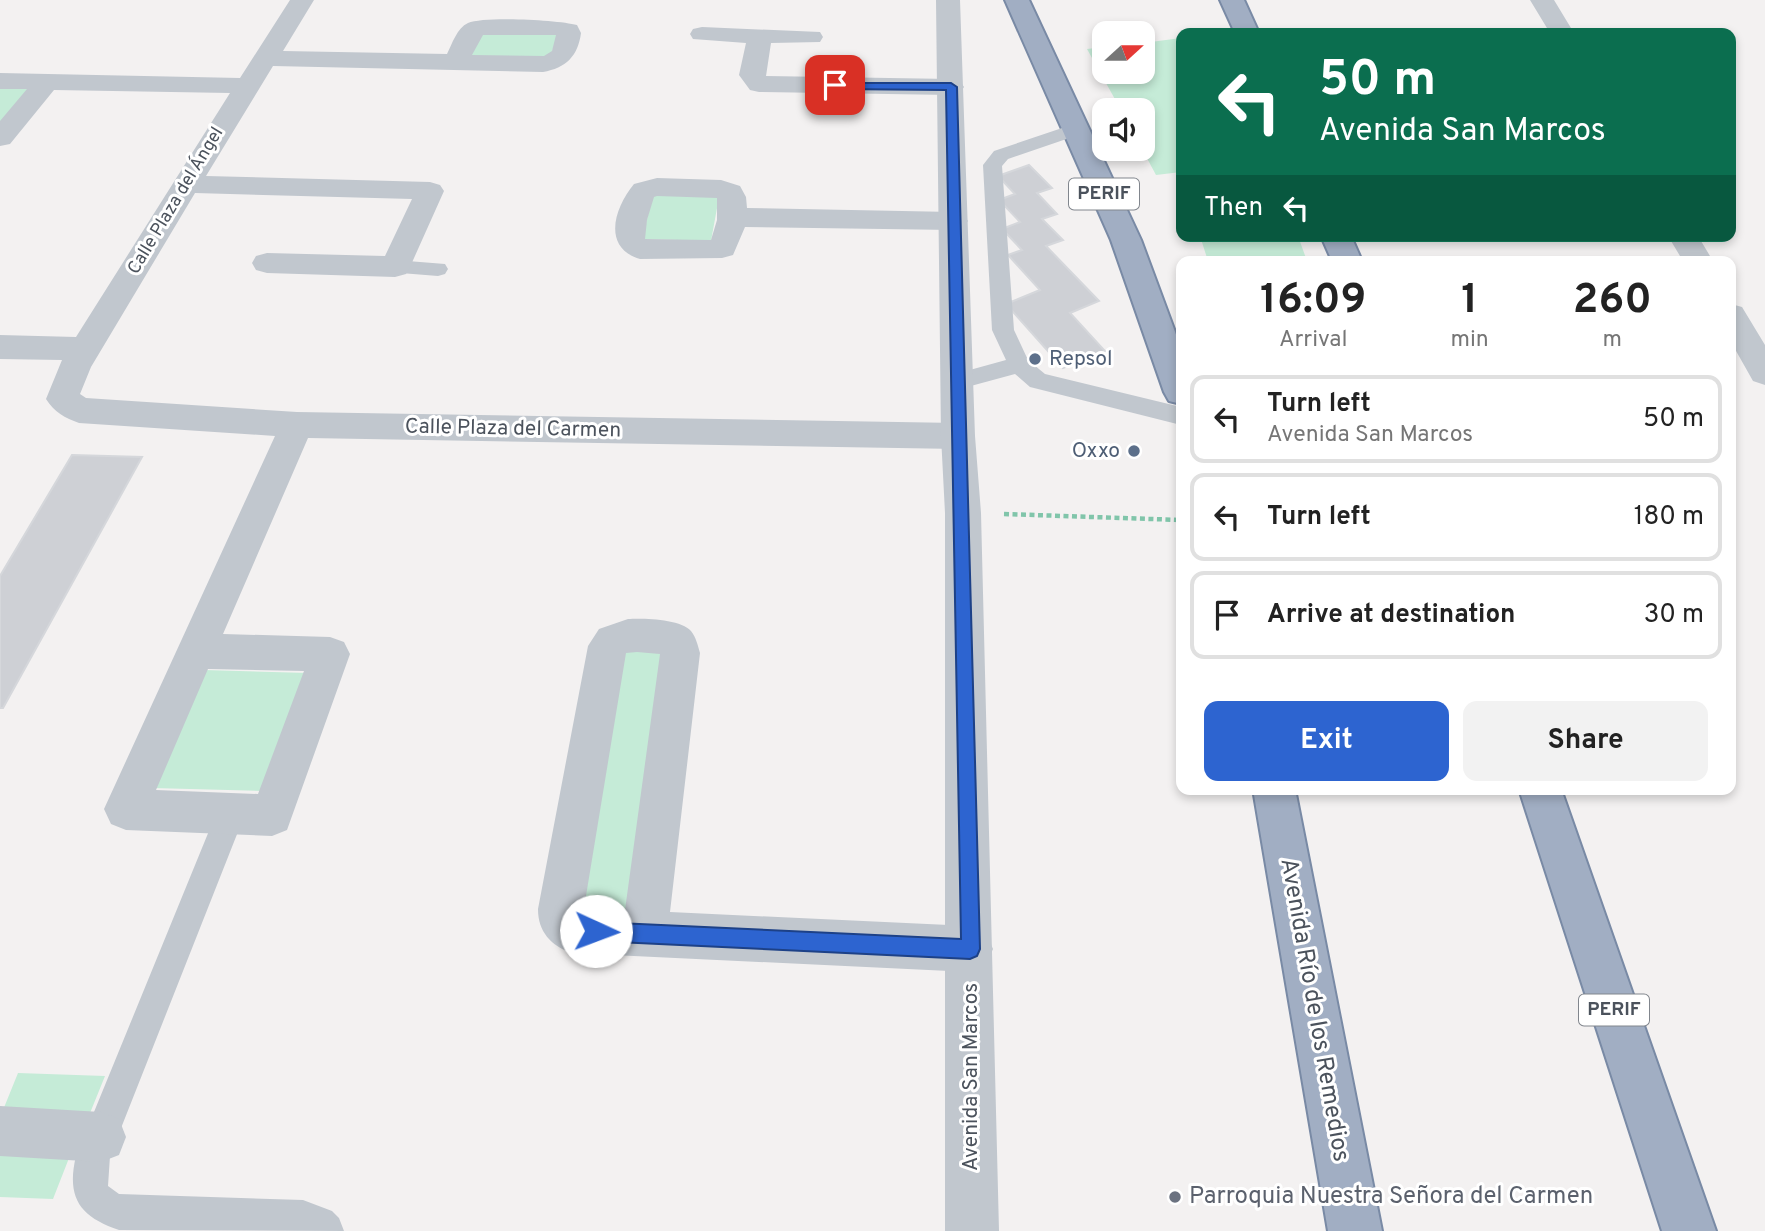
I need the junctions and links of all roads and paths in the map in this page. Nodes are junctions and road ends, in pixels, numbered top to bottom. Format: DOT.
graph roads {
  1 [pos="302,0"];
  2 [pos="948,0"];
  3 [pos="1017,0"];
  4 [pos="1232,0"];
  5 [pos="1542,0"];
  6 [pos="1245,28"];
  7 [pos="1559,28"];
  8 [pos="702,34"];
  9 [pos="761,36"];
  10 [pos="811,37"];
  11 [pos="265,58"];
  12 [pos="455,63"];
  13 [pos="0,81"];
  14 [pos="47,82"];
  15 [pos="247,86"];
  16 [pos="951,87"];
  17 [pos="1074,130"];
  18 [pos="0,138"];
  19 [pos="185,184"];
  20 [pos="730,216"];
  21 [pos="953,221"];
  22 [pos="267,263"];
  23 [pos="395,267"];
  24 [pos="438,270"];
  25 [pos="1736,324"];
  26 [pos="0,348"];
  27 [pos="86,349"];
  28 [pos="1019,365"];
  29 [pos="1765,373"];
  30 [pos="1176,378"];
  31 [pos="956,382"];
  32 [pos="70,405"];
  33 [pos="1176,415"];
  34 [pos="297,425"];
  35 [pos="958,436"];
  36 [pos="1053,515"];
  37 [pos="1176,520"];
  38 [pos="196,651"];
  39 [pos="1275,795"];
  40 [pos="1542,795"];
  41 [pos="230,814"];
  42 [pos="645,933"];
  43 [pos="970,949"];
  44 [pos="0,1131"];
  45 [pos="102,1137"];
  46 [pos="326,1231"];
  47 [pos="972,1231"];
  48 [pos="1355,1231"];
  49 [pos="1689,1231"];
  1 -- 11 [label="street, Calle Plaza del Ángel"];
  2 -- 16 [label="street, Avenida San Marcos"];
  3 -- 17 [label="highway, PERIF"];
  4 -- 6 [label="highway"];
  5 -- 7 [label="street"];
  8 -- 9 [label="street"];
  9 -- 10 [label="street"];
  9 -- 16 [label="street"];
  11 -- 12 [label="street"];
  11 -- 15 [label="street, Calle Plaza del Ángel"];
  13 -- 14 [label="street"];
  14 -- 15 [label="street"];
  14 -- 18 [label="street"];
  15 -- 19 [label="street, Calle Plaza del Ángel"];
  16 -- 21 [label="street, Avenida San Marcos"];
  17 -- 28 [label="lane"];
  17 -- 30 [label="highway, PERIF"];
  19 -- 23 [label="street"];
  19 -- 27 [label="street, Calle Plaza del Ángel"];
  20 -- 21 [label="street"];
  21 -- 31 [label="street, Avenida San Marcos"];
  22 -- 23 [label="street"];
  23 -- 24 [label="lane"];
  25 -- 29 [label="street"];
  26 -- 27 [label="street"];
  27 -- 32 [label="street, Calle Plaza del Ángel"];
  28 -- 31 [label="lane"];
  28 -- 33 [label="lane"];
  31 -- 35 [label="street, Avenida San Marcos"];
  32 -- 34 [label="street, Calle Plaza del Carmen"];
  34 -- 35 [label="street, Calle Plaza del Carmen"];
  34 -- 38 [label="street"];
  35 -- 43 [label="street, Avenida San Marcos"];
  36 -- 37 [label="path"];
  38 -- 41 [label="street"];
  38 -- 41 [label="street"];
  39 -- 48 [label="highway, Avenida Río de los Remedios"];
  40 -- 49 [label="highway, PERIF"];
  41 -- 45 [label="lane"];
  42 -- 42 [label="street"];
  42 -- 43 [label="street"];
  43 -- 47 [label="street, Avenida San Marcos"];
  44 -- 45 [label="street"];
  45 -- 46 [label="lane"];
}
